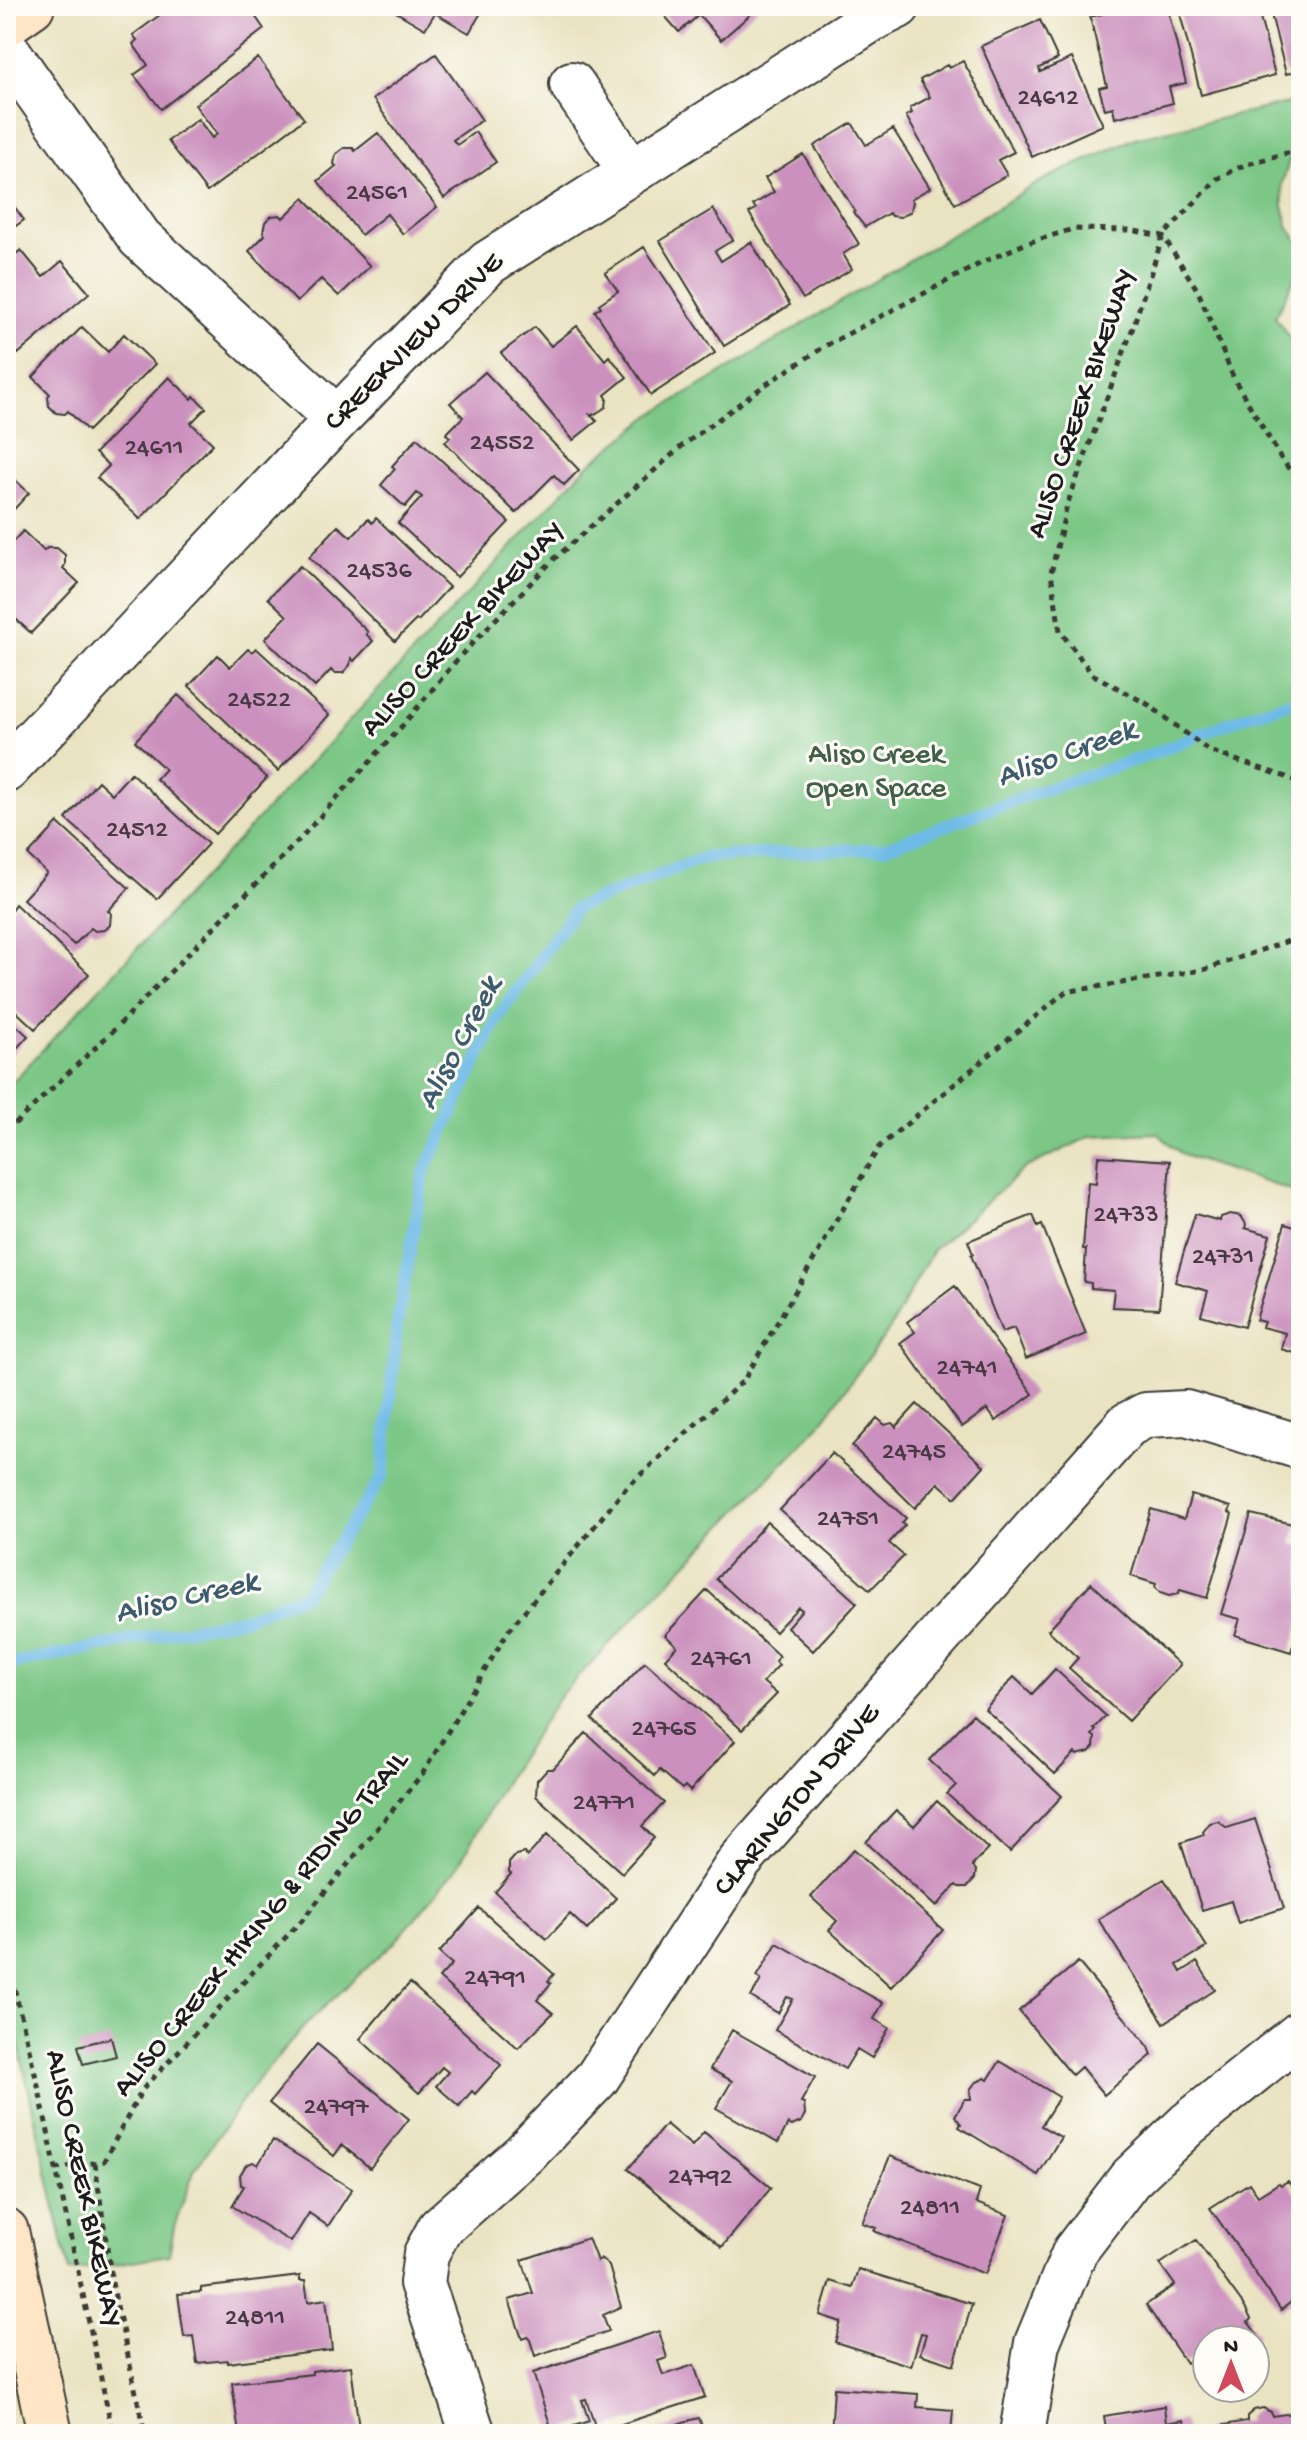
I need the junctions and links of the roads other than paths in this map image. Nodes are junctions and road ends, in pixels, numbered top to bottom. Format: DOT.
graph roads {
  1 [pos="32,6"];
  2 [pos="898,6"];
  3 [pos="6,24"];
  4 [pos="6,49"];
  5 [pos="572,84"];
  6 [pos="631,172"];
  7 [pos="337,419"];
  8 [pos="6,770"];
  9 [pos="1301,1447"];
  10 [pos="1301,2033"];
  11 [pos="6,2231"];
  12 [pos="50,2434"];
  13 [pos="473,2434"];
  14 [pos="1022,2434"];
  1 -- 3 [label="main road"];
  2 -- 6 [label="street, CREEKVIEW DRIVE"];
  4 -- 7 [label="street"];
  5 -- 6 [label="street"];
  6 -- 7 [label="street, CREEKVIEW DRIVE"];
  7 -- 8 [label="street, CREEKVIEW DRIVE"];
  9 -- 13 [label="street, CLARINGTON DRIVE"];
  10 -- 14 [label="street"];
  11 -- 12 [label="main road"];
}
